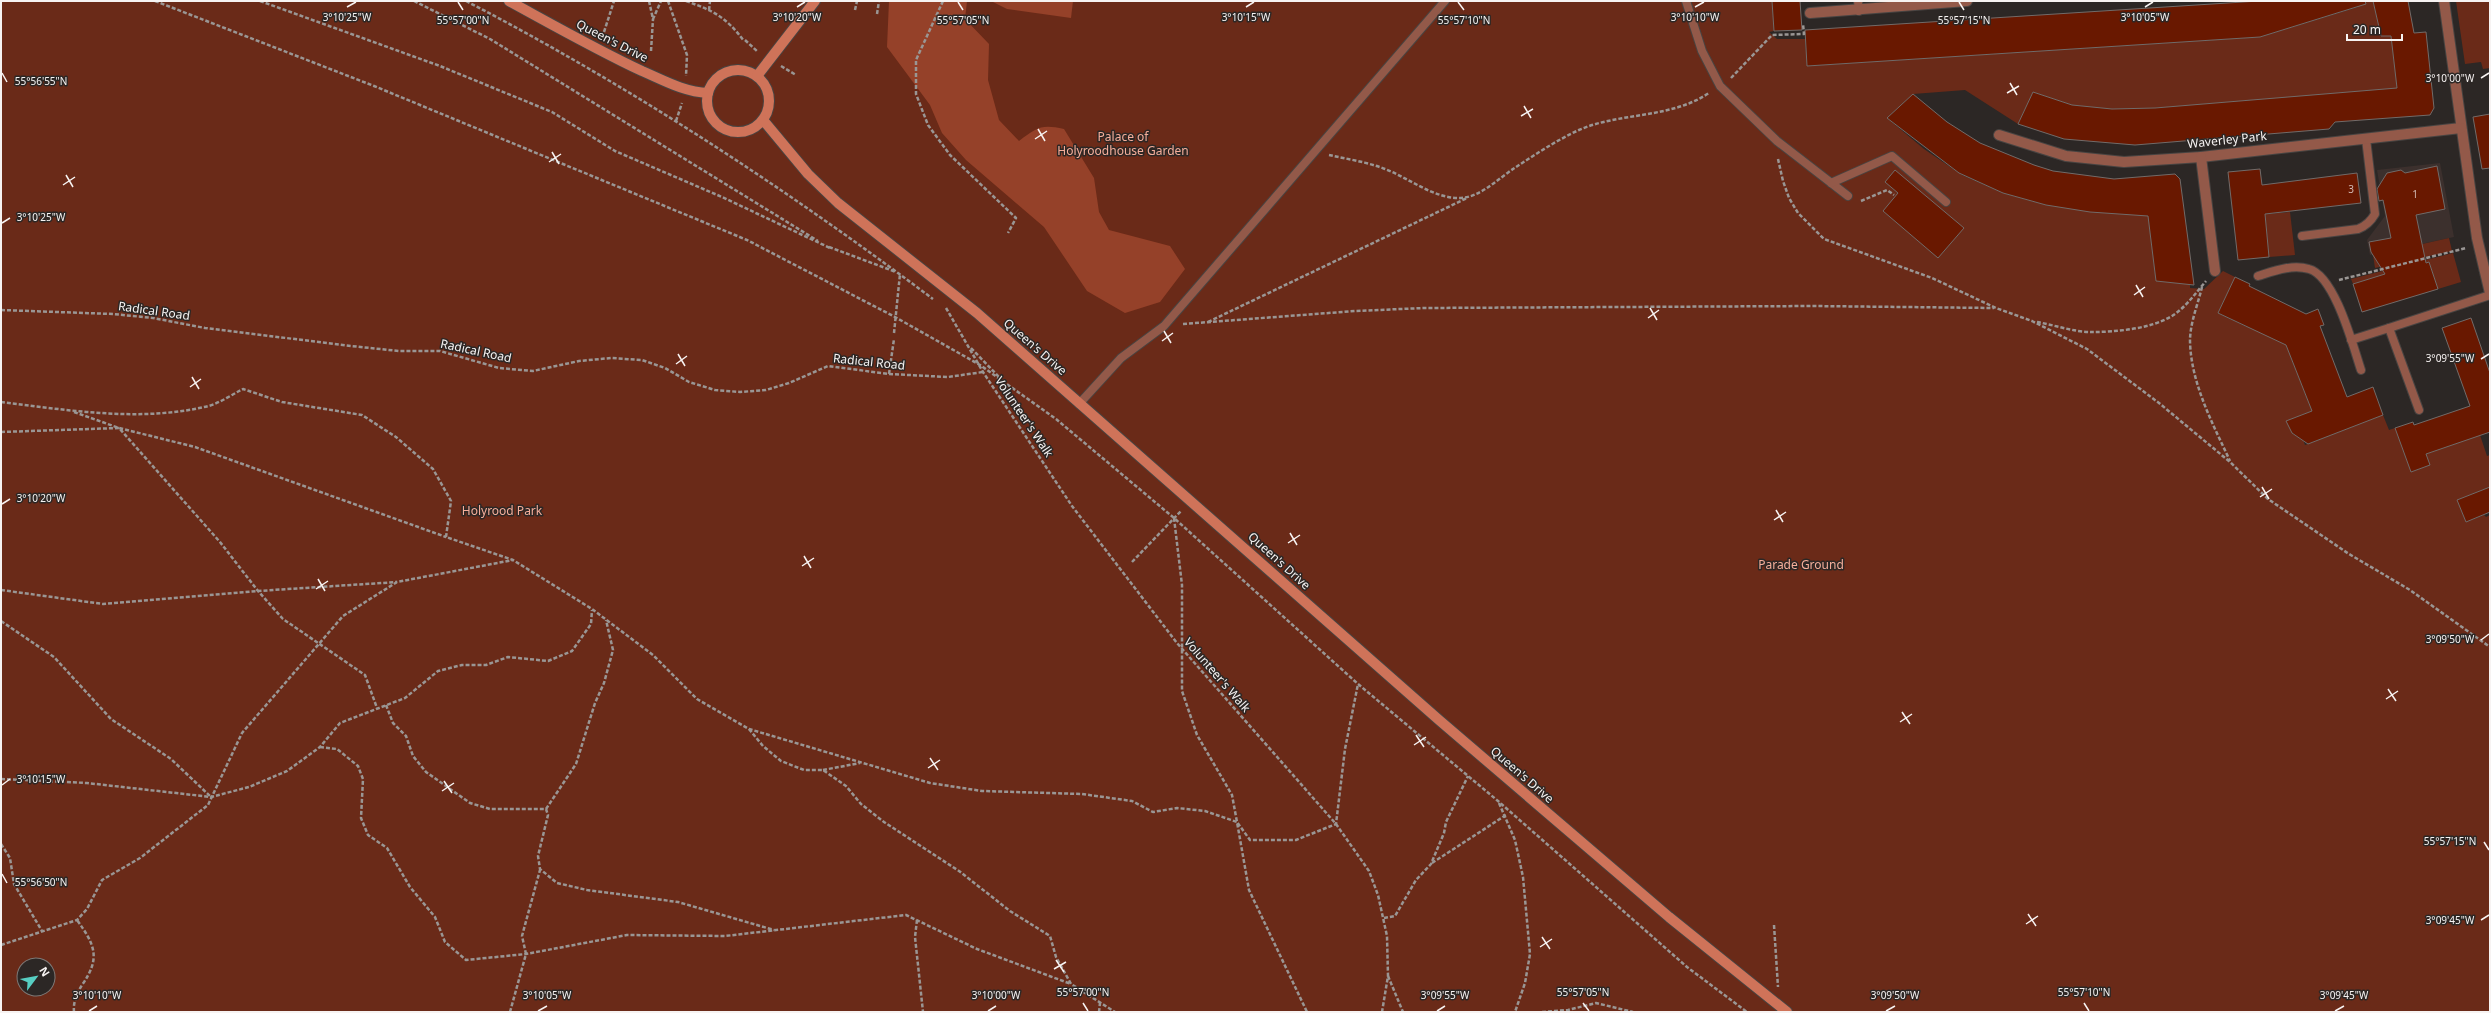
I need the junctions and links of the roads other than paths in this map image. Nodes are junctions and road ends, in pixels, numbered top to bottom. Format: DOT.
graph roads {
  1 [pos="509,1"];
  2 [pos="815,1"];
  3 [pos="1445,1"];
  4 [pos="1686,1"];
  5 [pos="1967,1"];
  6 [pos="2444,1"];
  7 [pos="1858,6"];
  8 [pos="1810,13"];
  9 [pos="757,76"];
  10 [pos="708,93"];
  11 [pos="763,120"];
  12 [pos="2461,128"];
  13 [pos="1999,135"];
  14 [pos="2366,139"];
  15 [pos="2202,157"];
  16 [pos="1831,183"];
  17 [pos="1848,196"];
  18 [pos="1946,202"];
  19 [pos="2302,236"];
  20 [pos="2215,272"];
  21 [pos="2258,276"];
  22 [pos="2490,294"];
  23 [pos="2389,328"];
  24 [pos="2351,340"];
  25 [pos="2361,370"];
  26 [pos="1079,404"];
  27 [pos="2419,410"];
  28 [pos="1783,1009"];
  1 -- 10 [label="street, Queen's Drive"];
  2 -- 9 [label="street"];
  3 -- 26 [label="lane"];
  4 -- 16 [label="lane"];
  5 -- 7 [label="street"];
  6 -- 12 [label="street"];
  7 -- 8 [label="street"];
  9 -- 10 [label="street"];
  9 -- 11 [label="street"];
  10 -- 11 [label="street"];
  11 -- 26 [label="street, Queen's Drive"];
  12 -- 14 [label="street, Waverley Park"];
  12 -- 22 [label="street"];
  13 -- 15 [label="street, Waverley Park"];
  14 -- 15 [label="street, Waverley Park"];
  14 -- 19 [label="lane"];
  15 -- 20 [label="street"];
  16 -- 17 [label="lane"];
  16 -- 18 [label="lane"];
  21 -- 24 [label="lane"];
  22 -- 23 [label="lane"];
  23 -- 24 [label="lane"];
  23 -- 27 [label="lane"];
  24 -- 25 [label="lane"];
  26 -- 28 [label="street, Queen's Drive"];
}
